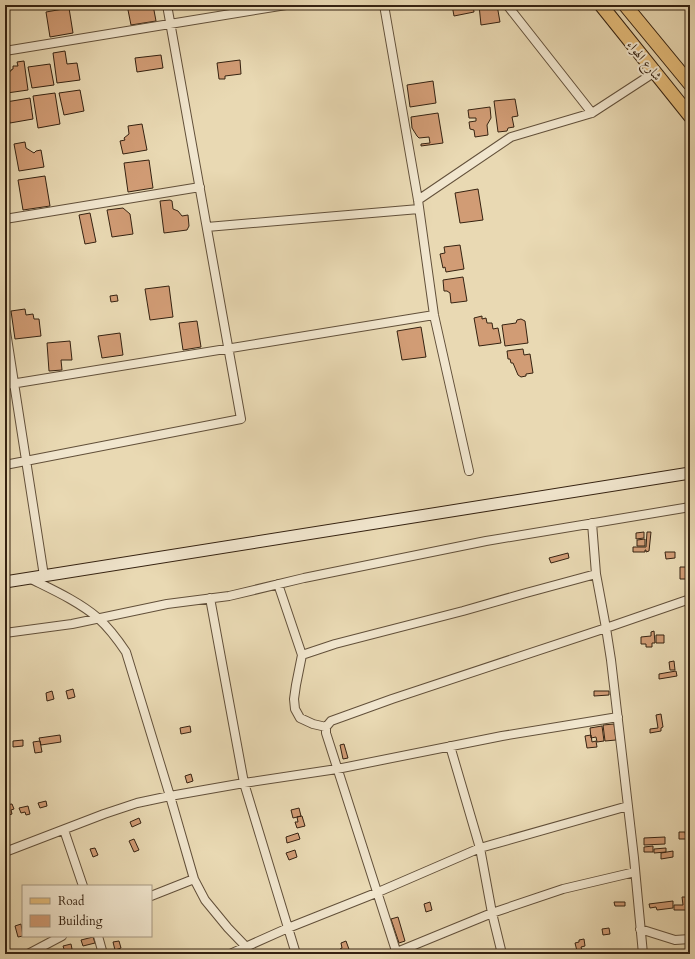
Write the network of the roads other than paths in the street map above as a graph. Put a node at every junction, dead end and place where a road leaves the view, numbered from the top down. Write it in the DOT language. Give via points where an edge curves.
graph roads {
  1 [pos="167,5"];
  2 [pos="286,5"];
  3 [pos="384,5"];
  4 [pos="507,5"];
  5 [pos="601,5"];
  6 [pos="625,5"];
  7 [pos="171,24"];
  8 [pos="5,51"];
  9 [pos="655,72"];
  10 [pos="690,84"];
  11 [pos="592,113"];
  12 [pos="690,116"];
  13 [pos="200,187"];
  14 [pos="418,200"];
  15 [pos="420,209"];
  16 [pos="5,219"];
  17 [pos="207,227"];
  18 [pos="434,316"];
  19 [pos="5,325"];
  20 [pos="229,349"];
  21 [pos="14,384"];
  22 [pos="5,385"];
  23 [pos="26,461"];
  24 [pos="5,465"];
  25 [pos="469,471"];
  26 [pos="690,473"];
  27 [pos="690,507"];
  28 [pos="592,523"];
  29 [pos="596,574"];
  30 [pos="44,576"];
  31 [pos="29,578"];
  32 [pos="5,582"];
  33 [pos="278,584"];
  34 [pos="210,598"];
  35 [pos="690,599"];
  36 [pos="98,618"];
  37 [pos="606,628"];
  38 [pos="5,633"];
  39 [pos="302,655"];
  40 [pos="618,717"];
  41 [pos="326,727"];
  42 [pos="450,746"];
  43 [pos="336,768"];
  44 [pos="244,783"];
  45 [pos="170,796"];
  46 [pos="628,806"];
  47 [pos="64,830"];
  48 [pos="480,848"];
  49 [pos="5,852"];
  50 [pos="635,872"];
  51 [pos="194,879"];
  52 [pos="83,885"];
  53 [pos="376,893"];
  54 [pos="152,896"];
  55 [pos="492,912"];
  56 [pos="288,928"];
  57 [pos="640,929"];
  58 [pos="60,937"];
  59 [pos="98,937"];
  60 [pos="690,939"];
  61 [pos="246,947"];
  62 [pos="397,953"];
  63 [pos="28,954"];
  64 [pos="103,954"];
  65 [pos="230,954"];
  66 [pos="253,954"];
  67 [pos="296,954"];
  68 [pos="502,954"];
  69 [pos="643,954"];
  1 -- 7 [label="street"];
  2 -- 7 [label="street"];
  3 -- 14 [label="street"];
  4 -- 11 [label="street"];
  5 -- 9 [label="main road, شارع الهواء"];
  6 -- 10 [label="main road, شارع الهواء"];
  7 -- 8 [label="street"];
  7 -- 13 [label="street"];
  9 -- 11 [label="street"];
  9 -- 12 [label="main road, شارع الهواء"];
  11 -- 14 [label="street" via="510,137"];
  13 -- 16 [label="street"];
  13 -- 17 [label="street"];
  14 -- 15 [label="street"];
  15 -- 17 [label="street"];
  15 -- 18 [label="street"];
  17 -- 20 [label="street"];
  18 -- 20 [label="street"];
  18 -- 25 [label="street"];
  19 -- 21 [label="street"];
  20 -- 21 [label="street"];
  20 -- 23 [label="street" via="242,419"];
  21 -- 22 [label="street"];
  21 -- 23 [label="street"];
  23 -- 24 [label="street"];
  23 -- 30 [label="street"];
  26 -- 30 [label="street"];
  27 -- 28 [label="street"];
  28 -- 29 [label="street"];
  28 -- 33 [label="street" via="486,540"];
  29 -- 37 [label="street"];
  29 -- 39 [label="street"];
  30 -- 31 [label="street"];
  31 -- 32 [label="street"];
  31 -- 36 [label="street" via="65,595"];
  33 -- 34 [label="street"];
  33 -- 39 [label="street"];
  34 -- 36 [label="street"];
  34 -- 44 [label="street"];
  35 -- 37 [label="street"];
  36 -- 38 [label="street"];
  36 -- 45 [label="street" via="126,652"];
  37 -- 40 [label="street"];
  37 -- 41 [label="street" via="392,699 330,721"];
  39 -- 41 [label="street" via="294,699 295,710 300,718"];
  40 -- 42 [label="street"];
  40 -- 46 [label="street"];
  41 -- 43 [label="street"];
  42 -- 43 [label="street"];
  42 -- 48 [label="street"];
  43 -- 44 [label="street"];
  43 -- 53 [label="street"];
  44 -- 45 [label="street"];
  44 -- 56 [label="street"];
  45 -- 47 [label="street" via="137,803"];
  45 -- 51 [label="street"];
  46 -- 48 [label="street"];
  46 -- 50 [label="street"];
  47 -- 49 [label="street"];
  47 -- 52 [label="street"];
  48 -- 53 [label="street"];
  48 -- 55 [label="street"];
  50 -- 55 [label="street" via="563,889"];
  50 -- 57 [label="street"];
  51 -- 54 [label="street"];
  51 -- 61 [label="street" via="205,900"];
  53 -- 56 [label="street"];
  53 -- 62 [label="street"];
  55 -- 62 [label="street"];
  55 -- 68 [label="street"];
  56 -- 61 [label="street"];
  56 -- 67 [label="street"];
  57 -- 60 [label="street" via="676,940"];
  57 -- 69 [label="street"];
  58 -- 63 [label="street"];
  59 -- 64 [label="street"];
  61 -- 65 [label="street"];
  61 -- 66 [label="street"];
}
